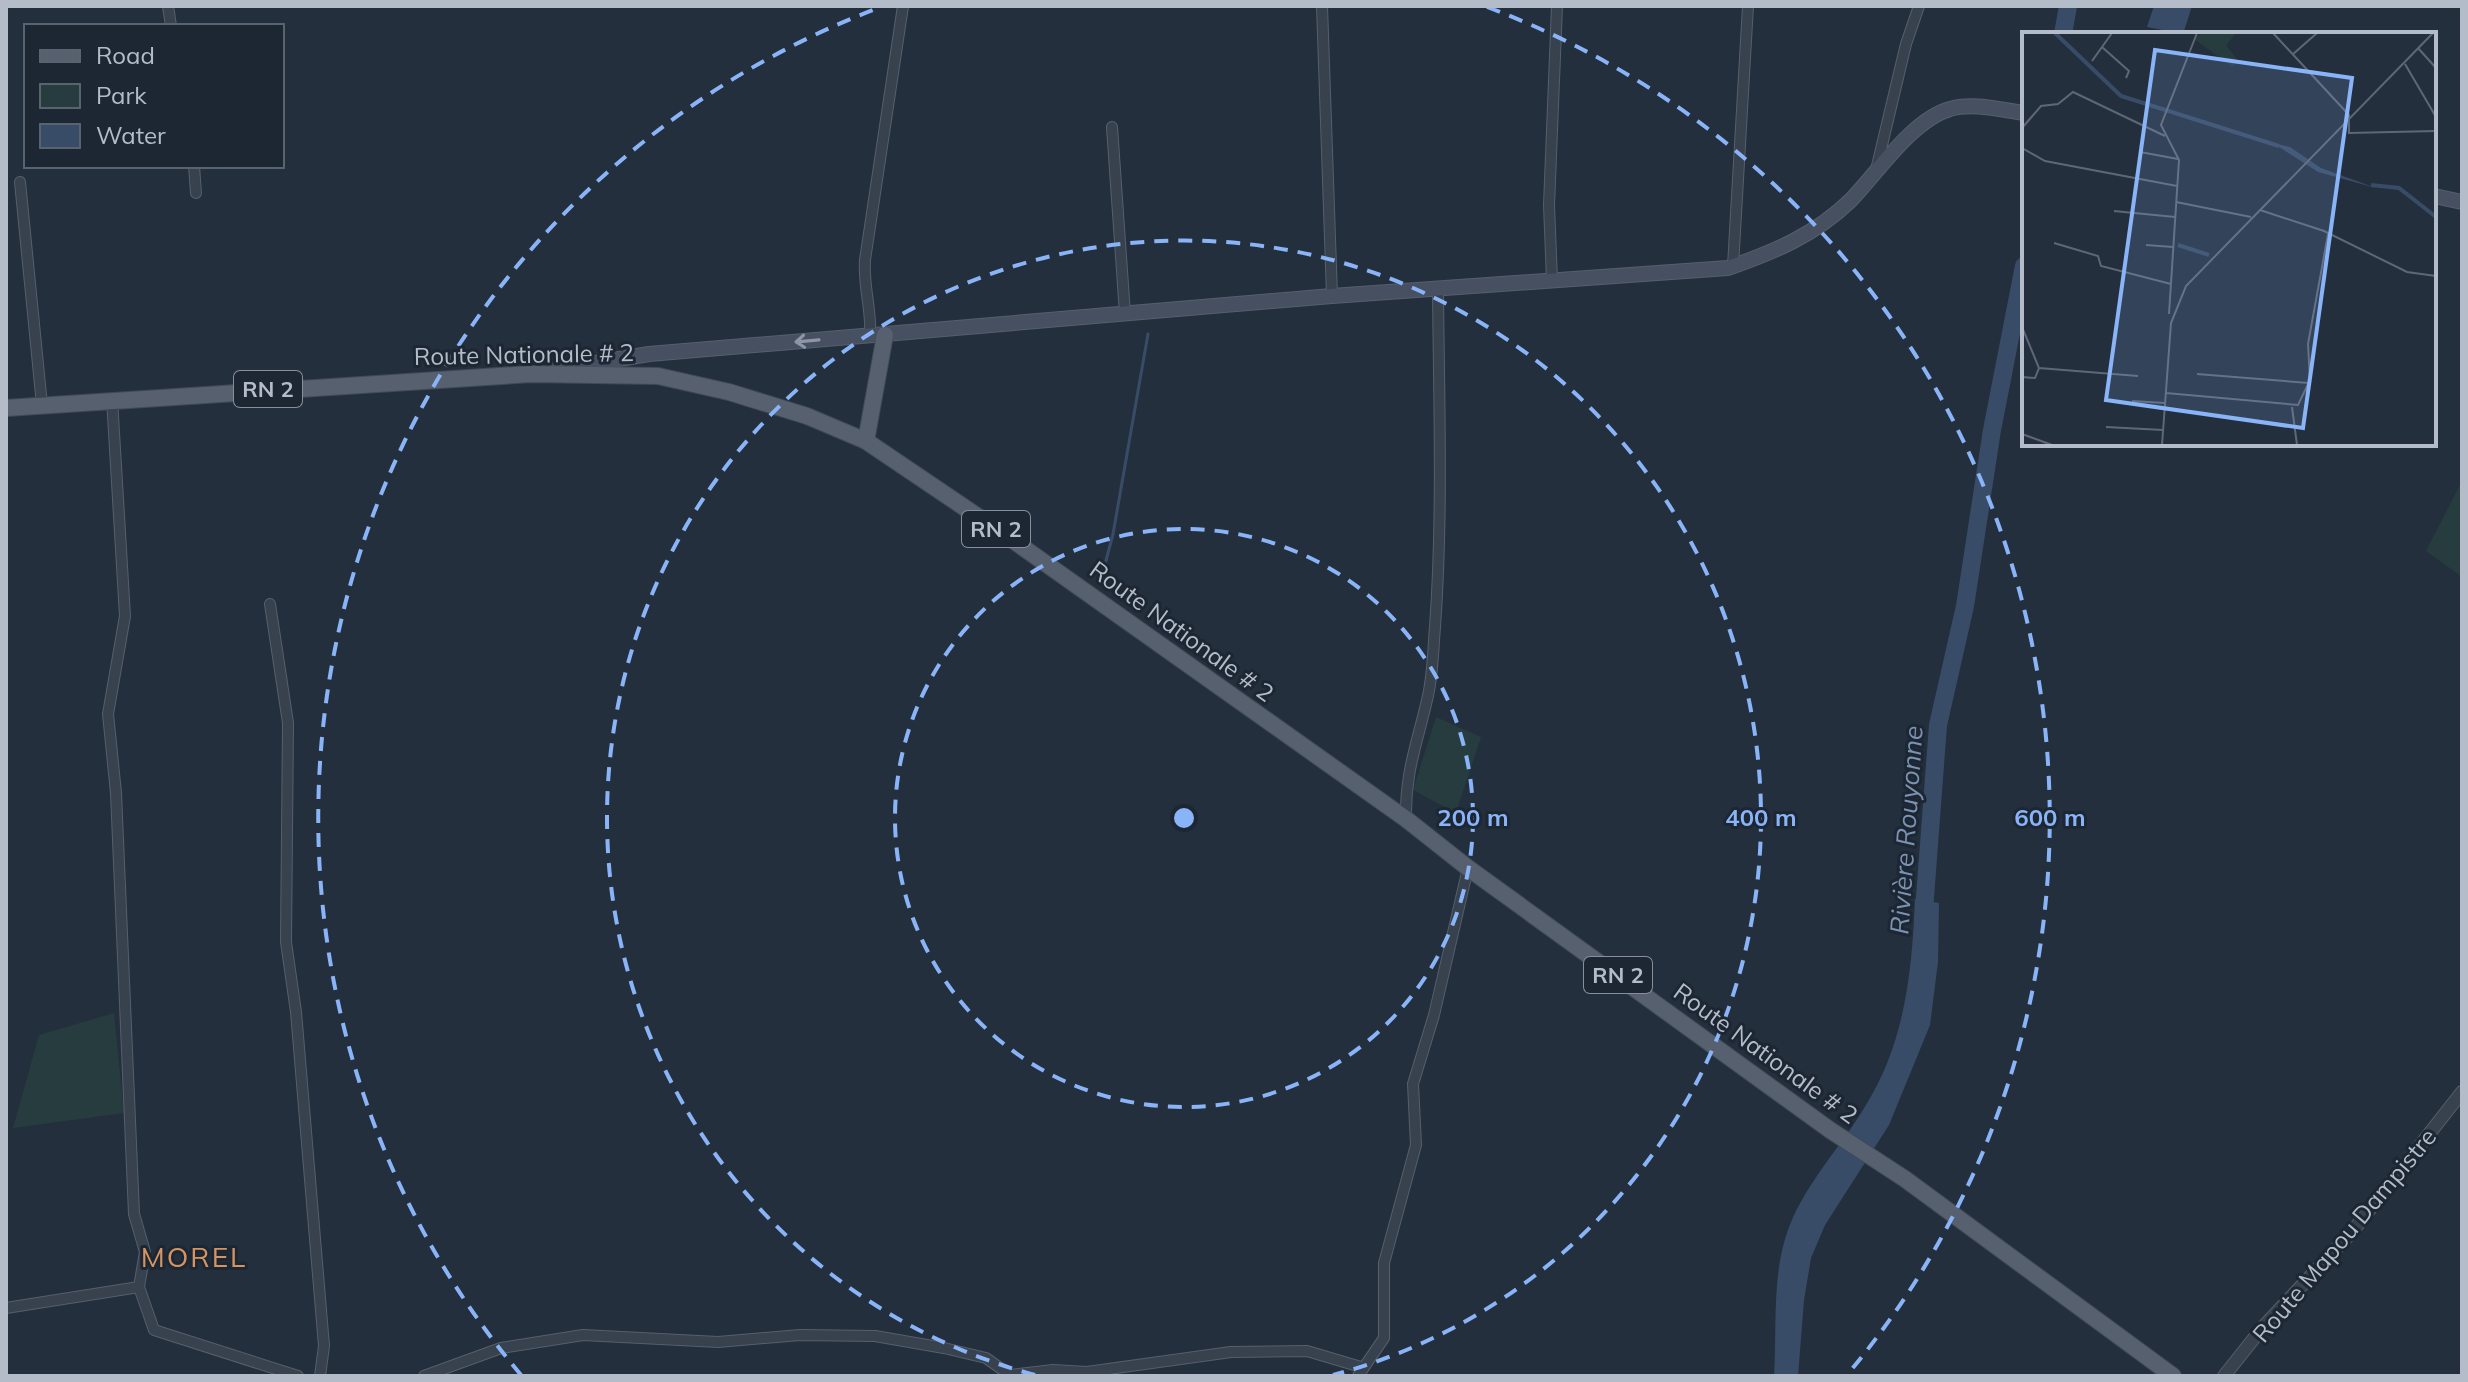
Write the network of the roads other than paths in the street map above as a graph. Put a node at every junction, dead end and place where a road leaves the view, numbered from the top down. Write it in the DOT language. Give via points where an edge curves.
graph roads {
  1 [pos="903,6"];
  2 [pos="1322,6"];
  3 [pos="1557,6"];
  4 [pos="1748,6"];
  5 [pos="1919,6"];
  6 [pos="2022,113"];
  7 [pos="1112,127"];
  8 [pos="194,168"];
  9 [pos="1877,170"];
  10 [pos="20,182"];
  11 [pos="196,193"];
  12 [pos="2436,196"];
  13 [pos="2462,202"];
  14 [pos="1733,266"];
  15 [pos="1552,280"];
  16 [pos="1438,291"];
  17 [pos="1332,296"];
  18 [pos="1125,314"];
  19 [pos="877,336"];
  20 [pos="531,374"];
  21 [pos="112,399"];
  22 [pos="42,405"];
  23 [pos="6,408"];
  24 [pos="866,441"];
  25 [pos="270,604"];
  26 [pos="1406,819"];
  27 [pos="1468,868"];
  28 [pos="2462,1092"];
  29 [pos="139,1287"];
  30 [pos="6,1308"];
  31 [pos="1360,1372"];
  32 [pos="298,1376"];
  33 [pos="320,1376"];
  34 [pos="424,1376"];
  35 [pos="2173,1376"];
  36 [pos="2224,1376"];
  1 -- 19 [label="street" via="865,260 864,289"];
  2 -- 17 [label="street"];
  3 -- 15 [label="street" via="1549,205"];
  4 -- 14 [label="street"];
  5 -- 9 [label="street"];
  6 -- 9 [label="main road" via="1951,108 1930,119"];
  7 -- 18 [label="street"];
  8 -- 11 [label="street"];
  9 -- 14 [label="main road" via="1812,233"];
  10 -- 22 [label="street"];
  12 -- 13 [label="main road"];
  14 -- 15 [label="main road"];
  15 -- 16 [label="main road"];
  16 -- 17 [label="main road"];
  16 -- 26 [label="street" via="1435,628 1428,699 1408,777"];
  17 -- 18 [label="main road"];
  18 -- 19 [label="main road"];
  19 -- 20 [label="main road, one-way" via="649,354"];
  19 -- 24 [label="main road"];
  20 -- 21 [label="main road, Route Nationale # 2 / RN 2"];
  20 -- 24 [label="main road, Route Nationale # 2 / RN 2" via="600,373 694,382 807,416"];
  21 -- 22 [label="main road, Route Nationale # 2 / RN 2"];
  21 -- 29 [label="street" via="125,616 108,714 134,1214 145,1252"];
  22 -- 23 [label="main road, Route Nationale # 2 / RN 2"];
  24 -- 26 [label="main road, Route Nationale # 2 / RN 2"];
  25 -- 33 [label="street" via="288,723 286,942 324,1346"];
  26 -- 27 [label="main road, Route Nationale # 2 / RN 2"];
  27 -- 31 [label="street" via="1413,1084 1416,1145 1384,1263 1384,1338"];
  27 -- 35 [label="main road, Route Nationale # 2 / RN 2"];
  28 -- 36 [label="street, Route Mapou Dampistre" via="2352,1232"];
  29 -- 30 [label="street"];
  29 -- 32 [label="street" via="154,1330"];
  31 -- 34 [label="street" via="1307,1351 1231,1352 1087,1372 1010,1375 986,1358 875,1336 718,1342 583,1335 501,1348"];
}
